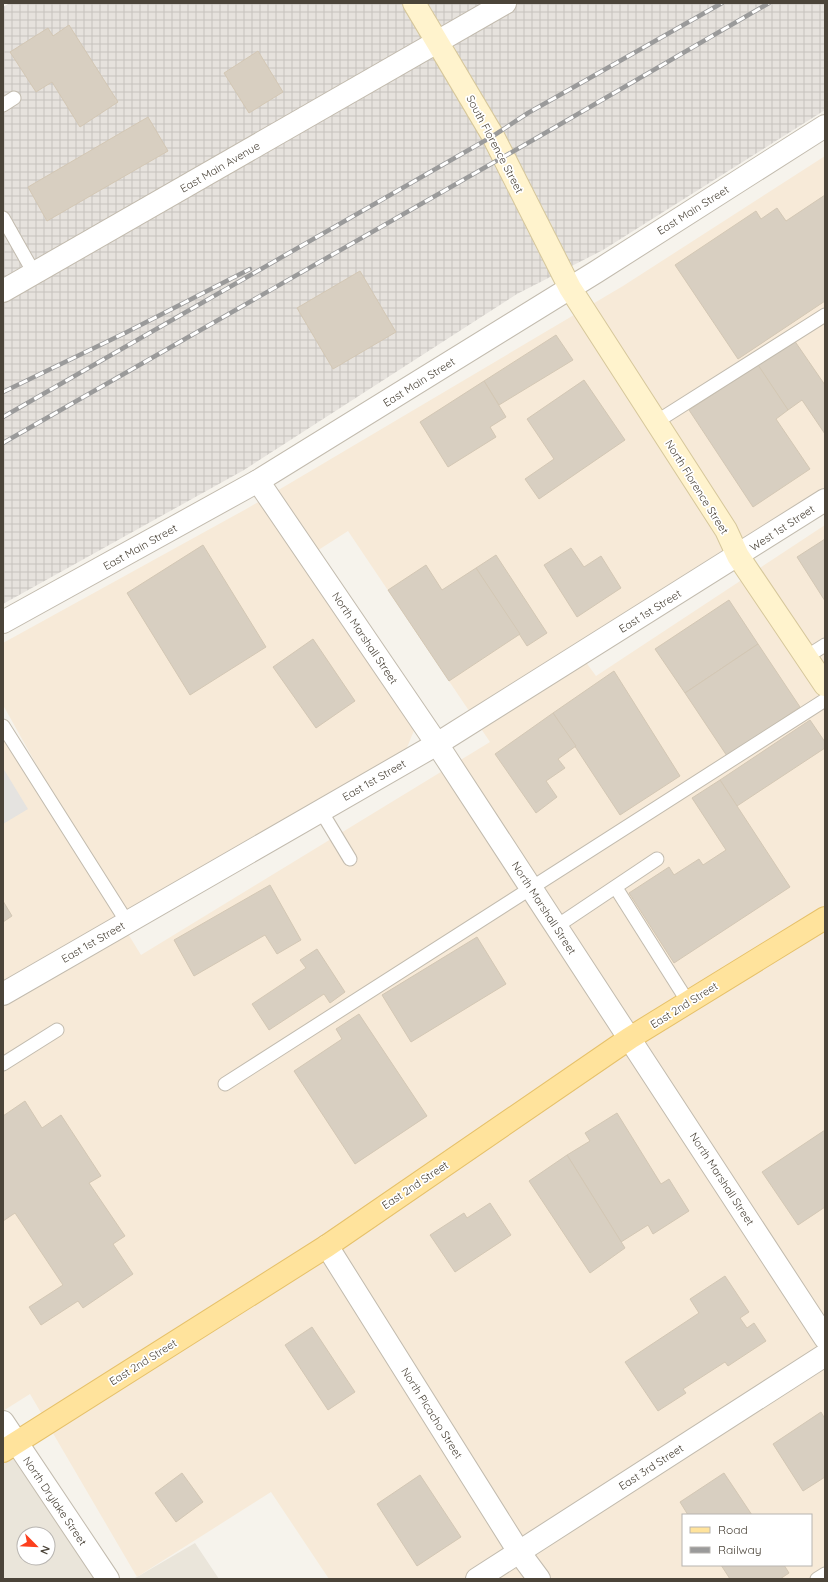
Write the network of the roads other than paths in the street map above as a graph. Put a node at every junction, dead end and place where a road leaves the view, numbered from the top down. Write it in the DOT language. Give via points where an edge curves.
graph roads {
  1 [pos="414,3"];
  2 [pos="505,3"];
  3 [pos="437,42"];
  4 [pos="14,98"];
  5 [pos="3,105"];
  6 [pos="825,126"];
  7 [pos="3,218"];
  8 [pos="34,273"];
  9 [pos="570,288"];
  10 [pos="3,291"];
  11 [pos="825,315"];
  12 [pos="656,422"];
  13 [pos="258,481"];
  14 [pos="825,500"];
  15 [pos="738,556"];
  16 [pos="3,622"];
  17 [pos="825,644"];
  18 [pos="806,657"];
  19 [pos="825,685"];
  20 [pos="825,700"];
  21 [pos="3,726"];
  22 [pos="437,744"];
  23 [pos="321,811"];
  24 [pos="350,859"];
  25 [pos="657,859"];
  26 [pos="532,888"];
  27 [pos="616,888"];
  28 [pos="825,918"];
  29 [pos="127,922"];
  30 [pos="557,926"];
  31 [pos="3,994"];
  32 [pos="688,1002"];
  33 [pos="57,1030"];
  34 [pos="630,1038"];
  35 [pos="3,1064"];
  36 [pos="225,1084"];
  37 [pos="327,1246"];
  38 [pos="825,1338"];
  39 [pos="825,1355"];
  40 [pos="3,1422"];
  41 [pos="9,1447"];
  42 [pos="519,1552"];
  43 [pos="825,1574"];
  44 [pos="108,1579"];
  45 [pos="477,1579"];
  46 [pos="539,1579"];
  47 [pos="817,1579"];
  1 -- 3 [label="street, South Florence Street"];
  2 -- 3 [label="street, East Main Avenue"];
  3 -- 8 [label="street, East Main Avenue"];
  3 -- 9 [label="street, South Florence Street" via="493,136"];
  4 -- 5 [label="lane"];
  6 -- 9 [label="street, East Main Street"];
  7 -- 8 [label="lane"];
  8 -- 10 [label="street, East Main Avenue"];
  9 -- 12 [label="street, North Florence Street"];
  9 -- 13 [label="street, East Main Street"];
  11 -- 12 [label="lane"];
  12 -- 15 [label="street, North Florence Street" via="726,530"];
  13 -- 16 [label="street, East Main Street"];
  13 -- 22 [label="street, North Marshall Street"];
  14 -- 15 [label="street, West 1st Street"];
  15 -- 18 [label="street, North Florence Street"];
  15 -- 22 [label="street, East 1st Street"];
  17 -- 18 [label="lane"];
  18 -- 19 [label="street, North Florence Street"];
  20 -- 26 [label="lane"];
  21 -- 29 [label="lane"];
  22 -- 23 [label="street, East 1st Street"];
  22 -- 26 [label="street, North Marshall Street"];
  23 -- 24 [label="lane"];
  23 -- 29 [label="street, East 1st Street"];
  25 -- 27 [label="lane"];
  26 -- 30 [label="street, North Marshall Street"];
  26 -- 36 [label="lane"];
  27 -- 30 [label="lane"];
  27 -- 32 [label="lane"];
  28 -- 32 [label="main road, East 2nd Street"];
  29 -- 31 [label="street, East 1st Street"];
  30 -- 34 [label="street, North Marshall Street"];
  32 -- 34 [label="main road, East 2nd Street"];
  33 -- 35 [label="lane"];
  34 -- 37 [label="main road, East 2nd Street"];
  34 -- 38 [label="street, North Marshall Street"];
  37 -- 41 [label="main road, East 2nd Street"];
  37 -- 42 [label="street, North Picacho Street"];
  39 -- 42 [label="street, East 3rd Street"];
  40 -- 41 [label="street, North Drylake Street"];
  41 -- 44 [label="street, North Drylake Street"];
  42 -- 45 [label="street, East 3rd Street"];
  42 -- 46 [label="street, North Picacho Street"];
  43 -- 47 [label="lane"];
}
